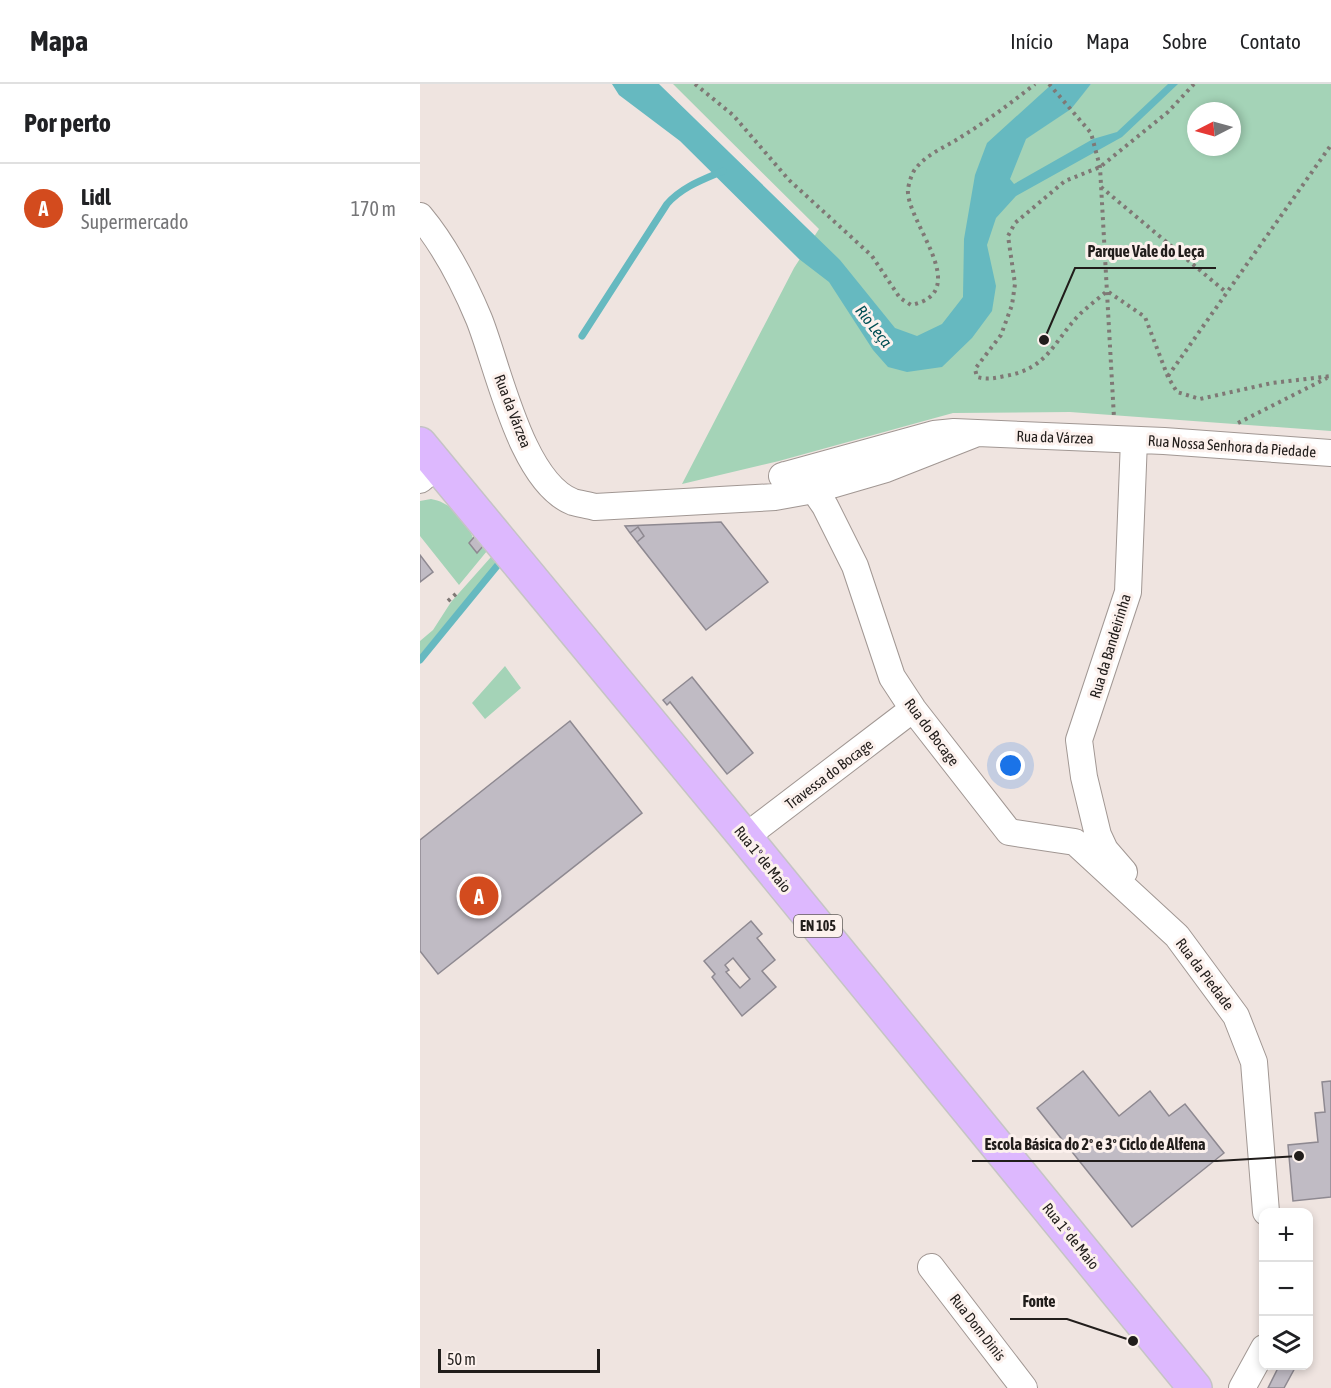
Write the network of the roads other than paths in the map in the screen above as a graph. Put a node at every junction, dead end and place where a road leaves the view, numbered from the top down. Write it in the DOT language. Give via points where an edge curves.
graph roads {
  1 [pos="420,216"];
  2 [pos="975,434"];
  3 [pos="1125,440"];
  4 [pos="1331,453"];
  5 [pos="426,463"];
  6 [pos="785,475"];
  7 [pos="814,490"];
  8 [pos="713,500"];
  9 [pos="913,709"];
  10 [pos="1084,777"];
  11 [pos="745,837"];
  12 [pos="1075,842"];
  13 [pos="1159,917"];
  14 [pos="1266,1208"];
  15 [pos="931,1267"];
  16 [pos="1259,1356"];
  17 [pos="1024,1388"];
  18 [pos="1195,1388"];
  19 [pos="1242,1388"];
  1 -- 8 [label="street, Rua da Várzea" via="464,285 522,444 551,486 571,501 595,507"];
  2 -- 3 [label="street, Rua da Várzea"];
  2 -- 6 [label="street, Rua da Várzea" via="934,434"];
  2 -- 7 [label="street, Rua da Várzea" via="886,469"];
  3 -- 4 [label="street, Rua Nossa Senhora da Piedade"];
  3 -- 10 [label="street, Rua da Bandeirinha" via="1128,592 1079,740"];
  5 -- 11 [label="main road, Rua 1º de Maio / EN 105"];
  6 -- 7 [label="street"];
  6 -- 8 [label="street, Rua da Várzea"];
  7 -- 8 [label="street, Rua da Várzea" via="775,497"];
  7 -- 9 [label="street, Rua do Bocage" via="855,566 892,677"];
  9 -- 11 [label="street, Travessa do Bocage"];
  9 -- 12 [label="street, Rua do Bocage" via="1009,832"];
  10 -- 12 [label="street, Rua da Bandeirinha" via="1082,836"];
  10 -- 13 [label="street, Rua da Bandeirinha" via="1105,850"];
  11 -- 18 [label="main road, Rua 1º de Maio / EN 105"];
  12 -- 13 [label="street"];
  13 -- 14 [label="street, Rua da Piedade" via="1236,1016 1254,1062"];
  15 -- 17 [label="street, Rua Dom Dinis"];
  16 -- 19 [label="street"];
}
